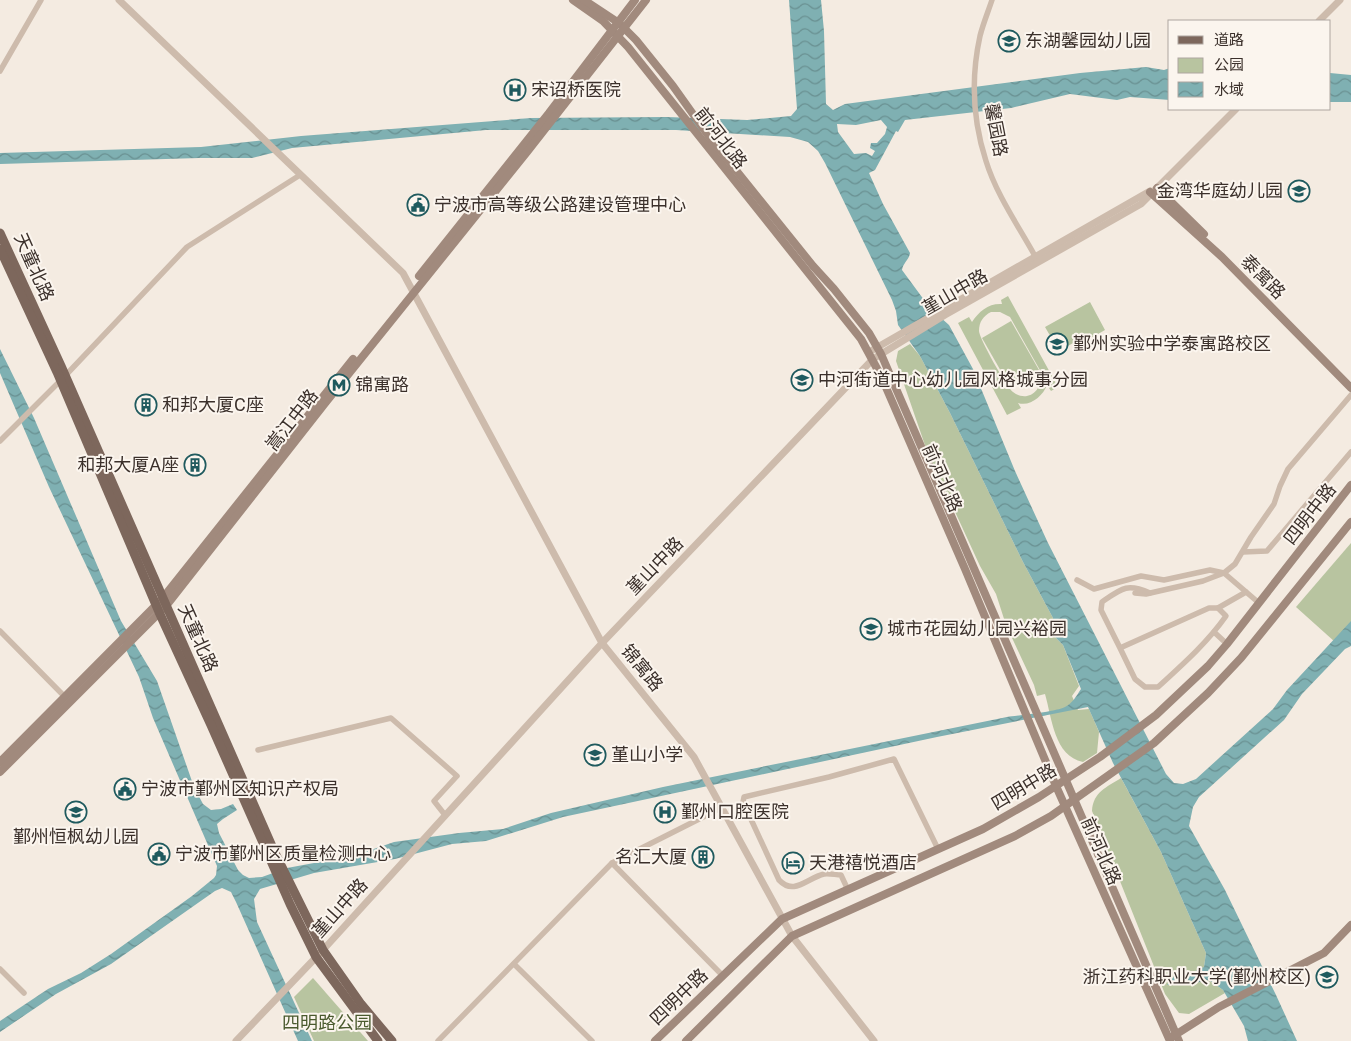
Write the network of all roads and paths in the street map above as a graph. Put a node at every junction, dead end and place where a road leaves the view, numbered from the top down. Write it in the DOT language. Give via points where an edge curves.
graph roads {
  1 [pos="41,0"];
  2 [pos="119,0"];
  3 [pos="573,0"];
  4 [pos="584,0"];
  5 [pos="635,0"];
  6 [pos="646,0"];
  7 [pos="992,0"];
  8 [pos="1340,0"];
  9 [pos="1320,20"];
  10 [pos="622,26"];
  11 [pos="615,34"];
  12 [pos="0,71"];
  13 [pos="1235,110"];
  14 [pos="706,138"];
  15 [pos="300,175"];
  16 [pos="1153,191"];
  17 [pos="0,233"];
  18 [pos="0,250"];
  19 [pos="1036,256"];
  20 [pos="412,289"];
  21 [pos="28,302"];
  22 [pos="943,312"];
  23 [pos="875,353"];
  24 [pos="61,376"];
  25 [pos="1351,379"];
  26 [pos="1351,388"];
  27 [pos="1351,394"];
  28 [pos="0,440"];
  29 [pos="1351,452"];
  30 [pos="1351,485"];
  31 [pos="1351,522"];
  32 [pos="1242,552"];
  33 [pos="1224,573"];
  34 [pos="1077,580"];
  35 [pos="1246,592"];
  36 [pos="1135,593"];
  37 [pos="1150,593"];
  38 [pos="1259,603"];
  39 [pos="161,605"];
  40 [pos="1218,608"];
  41 [pos="0,631"];
  42 [pos="1214,632"];
  43 [pos="602,643"];
  44 [pos="1226,644"];
  45 [pos="1120,648"];
  46 [pos="67,699"];
  47 [pos="258,750"];
  48 [pos="0,762"];
  49 [pos="0,772"];
  50 [pos="1065,780"];
  51 [pos="1056,786"];
  52 [pos="1074,801"];
  53 [pos="1065,807"];
  54 [pos="721,808"];
  55 [pos="445,815"];
  56 [pos="938,850"];
  57 [pos="612,864"];
  58 [pos="287,888"];
  59 [pos="848,890"];
  60 [pos="782,919"];
  61 [pos="1351,925"];
  62 [pos="792,936"];
  63 [pos="319,953"];
  64 [pos="514,964"];
  65 [pos="0,969"];
  66 [pos="723,976"];
  67 [pos="24,993"];
  68 [pos="1172,1039"];
  69 [pos="236,1041"];
  70 [pos="378,1041"];
  71 [pos="392,1041"];
  72 [pos="438,1041"];
  73 [pos="592,1041"];
  74 [pos="655,1041"];
  75 [pos="686,1041"];
  76 [pos="874,1041"];
  1 -- 12 [label="street"];
  2 -- 15 [label="street, 锦寓路"];
  3 -- 11 [label="main road, 前河北路" via="603,21"];
  4 -- 10 [label="main road, 前河北路"];
  5 -- 10 [label="main road, 嵩江中路"];
  6 -- 10 [label="main road, 嵩江中路"];
  7 -- 19 [label="street, 馨园路" via="980,35 974,80 977,128 986,163"];
  8 -- 9 [label="street"];
  10 -- 11 [label="main road, 嵩江中路"];
  10 -- 14 [label="main road, 前河北路" via="673,86"];
  11 -- 14 [label="main road, 前河北路"];
  11 -- 20 [label="main road, 嵩江中路"];
  13 -- 16 [label="street, 堇山中路"];
  14 -- 23 [label="main road, 前河北路"];
  15 -- 20 [label="street, 锦寓路" via="403,273"];
  15 -- 24 [label="street" via="187,246"];
  16 -- 19 [label="street, 堇山中路"];
  16 -- 22 [label="street, 堇山中路" via="1141,204"];
  16 -- 25 [label="main road, 泰寓路"];
  16 -- 26 [label="main road, 泰寓路"];
  17 -- 21 [label="main road, 天童北路"];
  18 -- 21 [label="main road, 天童北路"];
  19 -- 22 [label="street, 堇山中路"];
  20 -- 39 [label="main road, 嵩江中路"];
  20 -- 43 [label="street, 锦寓路"];
  21 -- 24 [label="main road, 天童北路"];
  22 -- 23 [label="street, 堇山中路"];
  23 -- 43 [label="street, 堇山中路"];
  23 -- 50 [label="main road, 前河北路"];
  23 -- 51 [label="main road, 前河北路"];
  24 -- 28 [label="street"];
  24 -- 39 [label="main road, 天童北路"];
  27 -- 32 [label="street" via="1288,469 1274,504"];
  29 -- 32 [label="street" via="1267,551"];
  30 -- 38 [label="main road, 四明中路"];
  31 -- 52 [label="main road, 四明中路" via="1241,658 1208,693 1154,743"];
  32 -- 33 [label="street"];
  33 -- 34 [label="street" via="1210,570 1164,580 1141,576 1094,589"];
  33 -- 35 [label="street"];
  33 -- 37 [label="street"];
  35 -- 38 [label="street"];
  35 -- 40 [label="street"];
  36 -- 37 [label="street"];
  37 -- 45 [label="street" via="1135,587 1119,590 1102,602 1101,610"];
  38 -- 44 [label="main road, 四明中路"];
  39 -- 46 [label="main road, 嵩江中路"];
  39 -- 46 [label="main road, 嵩江中路" via="139,632"];
  39 -- 58 [label="main road, 天童北路" via="275,853"];
  39 -- 58 [label="main road" via="211,725 273,864"];
  40 -- 42 [label="street" via="1226,616"];
  40 -- 45 [label="street" via="1209,608"];
  41 -- 46 [label="street"];
  42 -- 44 [label="street"];
  42 -- 45 [label="street" via="1158,687 1145,687 1135,679"];
  43 -- 54 [label="street, 锦寓路" via="694,757"];
  43 -- 55 [label="street, 堇山中路"];
  44 -- 50 [label="main road, 四明中路" via="1180,694 1144,725"];
  46 -- 48 [label="main road, 嵩江中路"];
  46 -- 49 [label="main road, 嵩江中路"];
  47 -- 55 [label="street" via="391,718 456,776 434,800"];
  50 -- 51 [label="main road, 四明中路"];
  50 -- 52 [label="main road, 前河北路"];
  51 -- 53 [label="main road, 前河北路"];
  51 -- 56 [label="main road, 四明中路" via="983,829"];
  52 -- 53 [label="main road, 四明中路"];
  52 -- 68 [label="main road, 前河北路"];
  53 -- 62 [label="main road, 四明中路" via="1015,836"];
  53 -- 68 [label="main road, 前河北路"];
  54 -- 57 [label="street"];
  54 -- 60 [label="street, 锦寓路"];
  55 -- 63 [label="street, 堇山中路"];
  56 -- 59 [label="main road, 四明中路"];
  56 -- 59 [label="street" via="894,760 744,797 743,802 779,880 785,886 794,887 826,874 841,875"];
  57 -- 64 [label="street"];
  57 -- 66 [label="street"];
  58 -- 63 [label="main road, 天童北路"];
  59 -- 60 [label="main road, 四明中路"];
  60 -- 62 [label="street, 锦寓路"];
  60 -- 66 [label="main road, 四明中路"];
  61 -- 68 [label="main road" via="1324,953 1219,1007"];
  62 -- 75 [label="main road, 四明中路"];
  62 -- 76 [label="street, 锦寓路"];
  63 -- 69 [label="street, 堇山中路"];
  63 -- 70 [label="main road"];
  63 -- 71 [label="main road, 天童北路"];
  64 -- 72 [label="street"];
  64 -- 73 [label="street"];
  65 -- 67 [label="street"];
  66 -- 74 [label="main road, 四明中路"];
}
